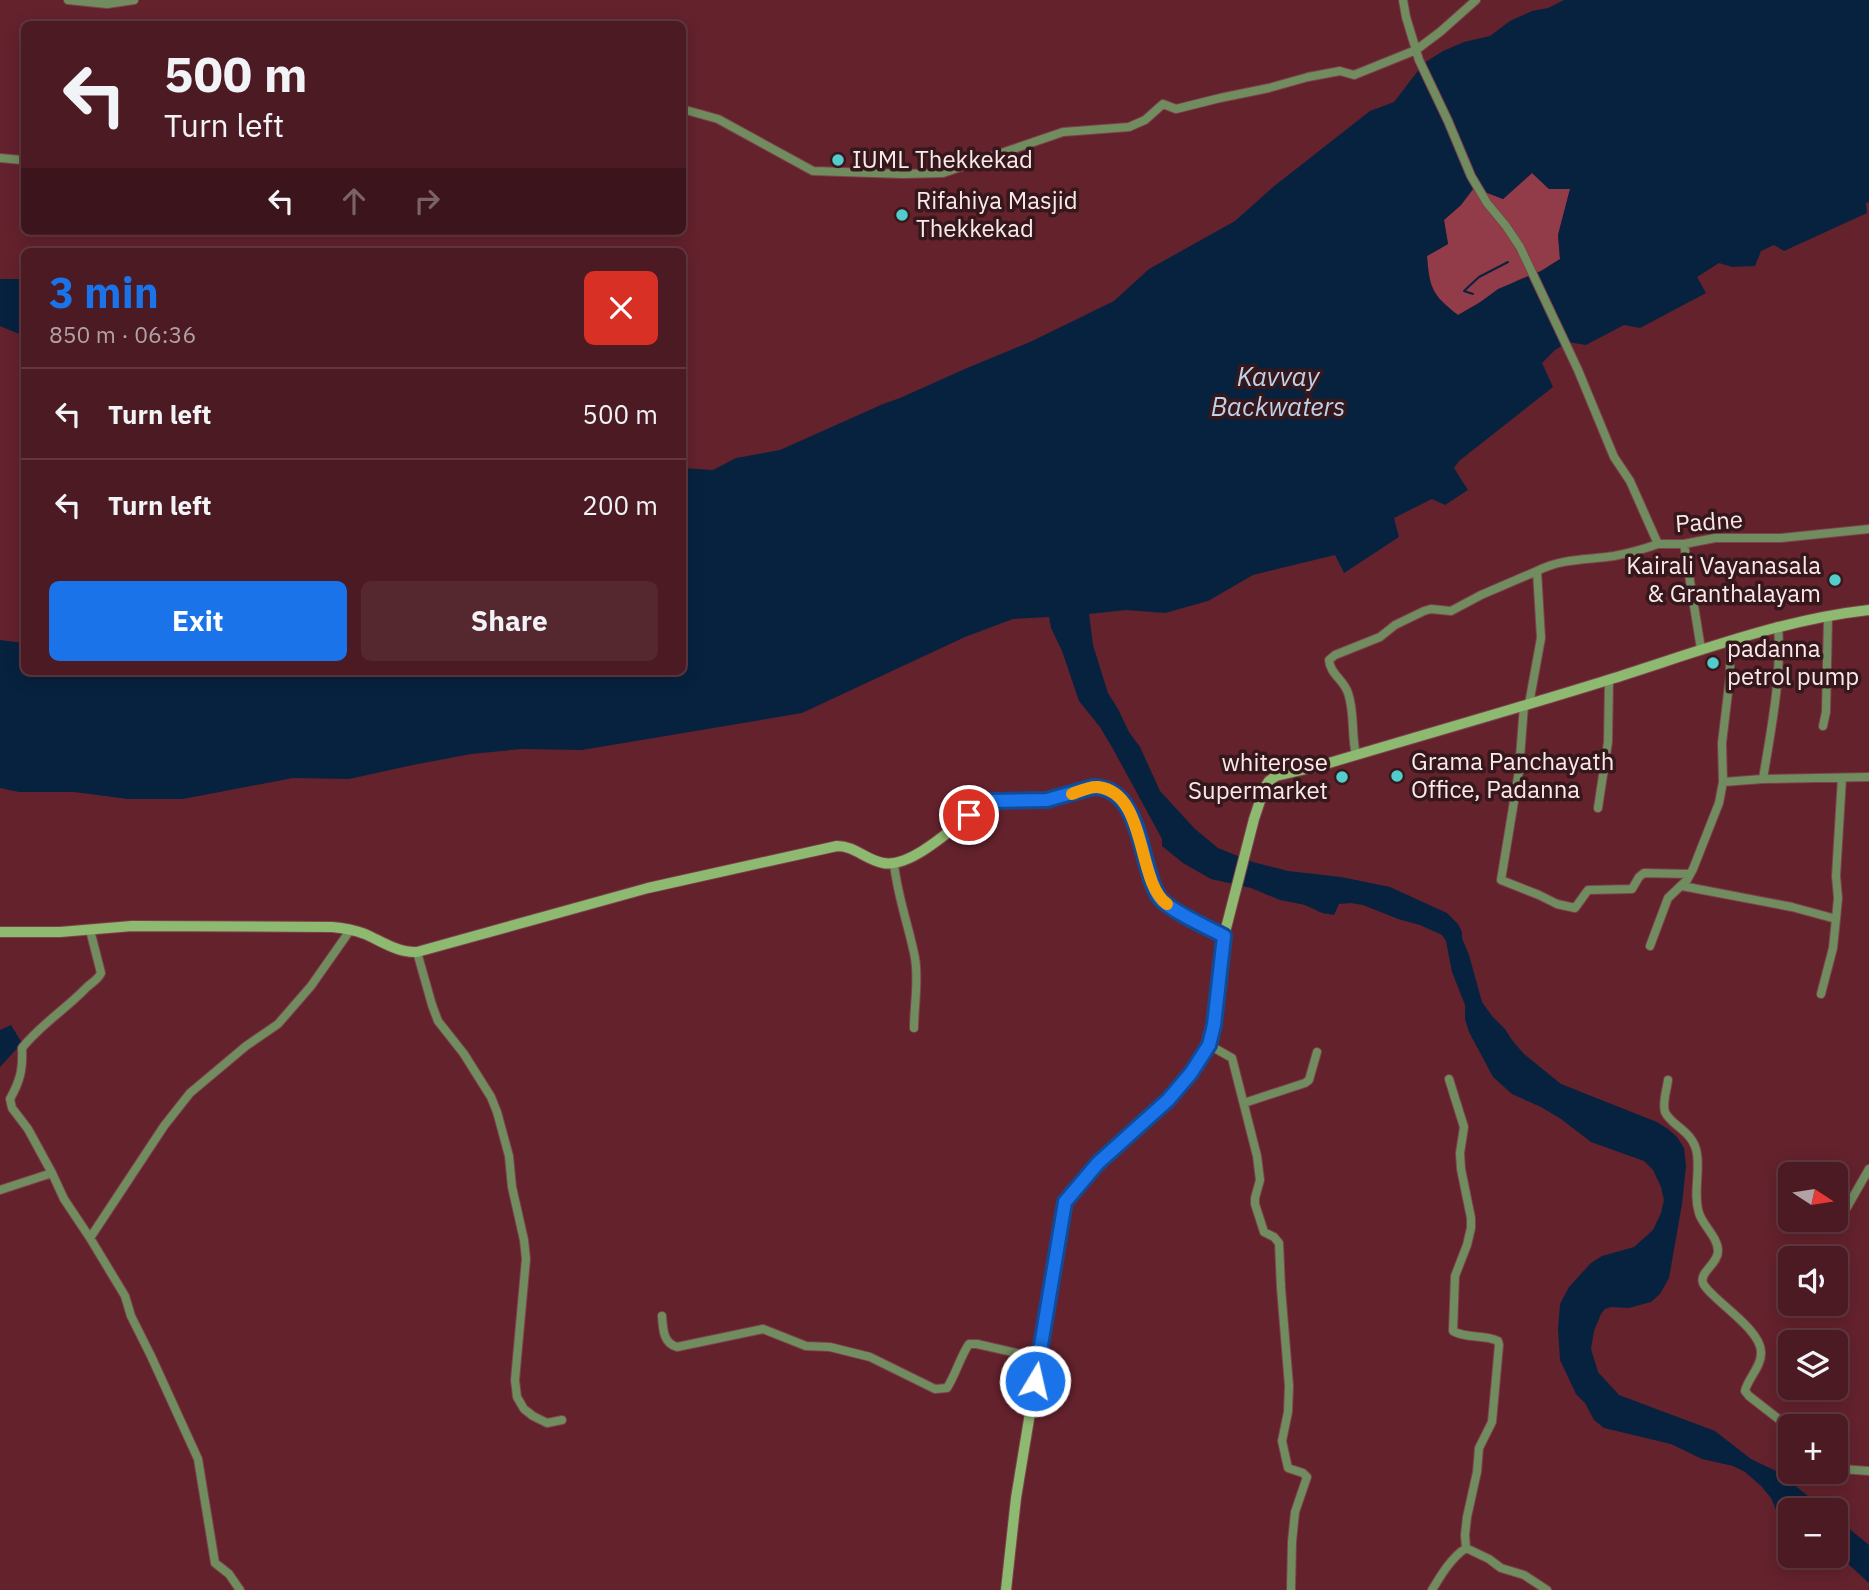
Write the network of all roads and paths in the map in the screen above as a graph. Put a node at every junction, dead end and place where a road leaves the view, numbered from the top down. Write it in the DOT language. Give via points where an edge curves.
graph roads {
  1 [pos="68,0"];
  2 [pos="134,0"];
  3 [pos="1403,0"];
  4 [pos="1476,0"];
  5 [pos="1416,50"];
  6 [pos="686,110"];
  7 [pos="0,158"];
  8 [pos="21,160"];
  9 [pos="1869,530"];
  10 [pos="1658,544"];
  11 [pos="1684,544"];
  12 [pos="1537,571"];
  13 [pos="1869,610"];
  14 [pos="1828,617"];
  15 [pos="1778,626"];
  16 [pos="1730,641"];
  17 [pos="1701,649"];
  18 [pos="1609,680"];
  19 [pos="1527,704"];
  20 [pos="1823,726"];
  21 [pos="1356,755"];
  22 [pos="1842,778"];
  23 [pos="1869,778"];
  24 [pos="1763,779"];
  25 [pos="1723,782"];
  26 [pos="1598,808"];
  27 [pos="894,863"];
  28 [pos="1690,874"];
  29 [pos="1682,886"];
  30 [pos="1836,919"];
  31 [pos="351,929"];
  32 [pos="90,930"];
  33 [pos="0,932"];
  34 [pos="1224,936"];
  35 [pos="1650,946"];
  36 [pos="417,951"];
  37 [pos="1821,994"];
  38 [pos="914,1028"];
  39 [pos="1209,1045"];
  40 [pos="1317,1052"];
  41 [pos="1449,1079"];
  42 [pos="1668,1080"];
  43 [pos="1244,1103"];
  44 [pos="1869,1169"];
  45 [pos="52,1173"];
  46 [pos="0,1190"];
  47 [pos="1848,1207"];
  48 [pos="90,1238"];
  49 [pos="662,1316"];
  50 [pos="1039,1358"];
  51 [pos="1778,1419"];
  52 [pos="562,1420"];
  53 [pos="1848,1469"];
  54 [pos="1869,1471"];
  55 [pos="1466,1548"];
  56 [pos="240,1590"];
  57 [pos="1006,1590"];
  58 [pos="1291,1590"];
  59 [pos="1432,1590"];
  60 [pos="1548,1590"];
  1 -- 2 [label="street" via="107,4"];
  3 -- 5 [label="street, Padne"];
  4 -- 5 [label="street"];
  5 -- 6 [label="street" via="1354,75 1340,71 1308,77 1176,109 1163,104 1129,127 1063,132 943,173 813,171 718,119"];
  5 -- 10 [label="street, Padne" via="1471,176 1520,247"];
  7 -- 8 [label="street"];
  9 -- 11 [label="street, Padne" via="1715,538"];
  10 -- 11 [label="street, Padne"];
  10 -- 12 [label="street" via="1618,555 1571,559"];
  11 -- 17 [label="street"];
  12 -- 19 [label="street" via="1541,638"];
  12 -- 21 [label="street" via="1451,611 1424,611 1329,660 1348,692"];
  13 -- 14 [label="main road"];
  14 -- 15 [label="main road"];
  14 -- 20 [label="street"];
  15 -- 16 [label="main road"];
  15 -- 24 [label="street" via="1775,699"];
  16 -- 17 [label="main road"];
  16 -- 25 [label="street"];
  17 -- 18 [label="main road"];
  18 -- 19 [label="main road"];
  18 -- 26 [label="street" via="1608,742"];
  19 -- 21 [label="main road"];
  19 -- 28 [label="street" via="1501,880 1575,908 1588,890 1632,889 1644,873"];
  21 -- 34 [label="main road" via="1269,781 1254,818"];
  22 -- 23 [label="street"];
  22 -- 24 [label="street"];
  22 -- 30 [label="street"];
  24 -- 25 [label="street"];
  25 -- 28 [label="street"];
  27 -- 34 [label="main road" via="924,851 985,803 1047,800 1100,787 1117,796 1135,821 1161,900"];
  27 -- 36 [label="main road" via="837,846 648,888"];
  27 -- 38 [label="street" via="915,958"];
  28 -- 29 [label="street"];
  29 -- 30 [label="street"];
  29 -- 35 [label="street" via="1668,898"];
  30 -- 37 [label="street"];
  31 -- 32 [label="main road" via="132,926"];
  31 -- 36 [label="main road"];
  31 -- 48 [label="street" via="278,1024 190,1093"];
  32 -- 33 [label="main road"];
  32 -- 45 [label="street" via="99,979 22,1048 19,1082 10,1099"];
  34 -- 39 [label="main road"];
  36 -- 52 [label="street" via="438,1020 491,1097 509,1156 526,1259 517,1397 533,1416 547,1423"];
  39 -- 43 [label="street" via="1232,1058"];
  39 -- 50 [label="main road" via="1168,1100 1098,1163 1065,1202"];
  40 -- 43 [label="street" via="1305,1083"];
  41 -- 55 [label="street" via="1464,1127 1461,1169 1471,1218 1455,1276 1453,1332 1495,1339 1499,1345 1492,1422 1479,1448"];
  42 -- 51 [label="street" via="1664,1108 1697,1150 1698,1211 1717,1245 1716,1261 1702,1279 1704,1286 1748,1325 1761,1349 1745,1391"];
  43 -- 58 [label="street" via="1260,1180 1255,1204 1264,1232 1279,1243 1289,1386 1282,1441 1288,1468 1307,1477 1295,1512"];
  44 -- 47 [label="street"];
  45 -- 46 [label="street"];
  45 -- 48 [label="street"];
  48 -- 56 [label="street" via="125,1296 198,1459 215,1563"];
  49 -- 50 [label="street" via="666,1339 677,1347 763,1329 806,1346 870,1357 941,1390 947,1388 970,1344"];
  50 -- 57 [label="main road"];
  53 -- 54 [label="street"];
  55 -- 59 [label="street"];
  55 -- 60 [label="street"];
}
